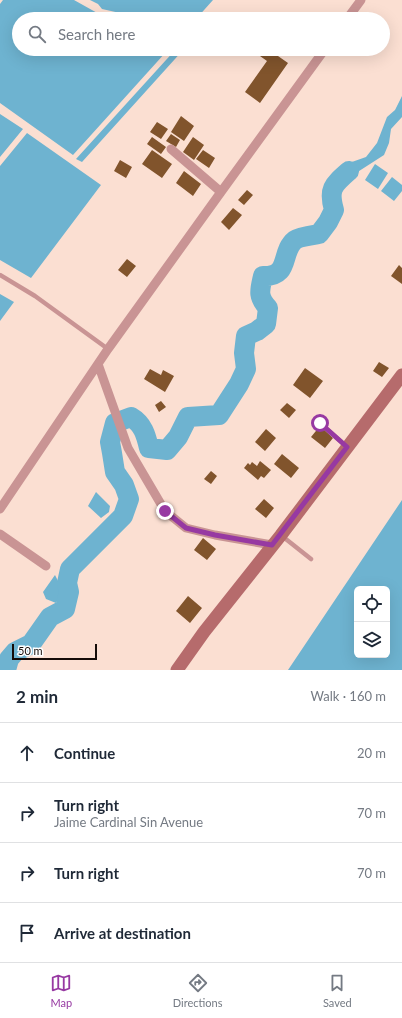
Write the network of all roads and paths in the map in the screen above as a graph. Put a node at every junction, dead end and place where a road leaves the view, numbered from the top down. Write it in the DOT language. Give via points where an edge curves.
graph roads {
  1 [pos="361,0"];
  2 [pos="352,12"];
  3 [pos="320,56"];
  4 [pos="171,148"];
  5 [pos="220,192"];
  6 [pos="0,275"];
  7 [pos="108,349"];
  8 [pos="98,364"];
  9 [pos="402,375"];
  10 [pos="320,423"];
  11 [pos="347,447"];
  12 [pos="0,510"];
  13 [pos="0,534"];
  14 [pos="281,534"];
  15 [pos="272,545"];
  16 [pos="311,559"];
  17 [pos="46,566"];
  18 [pos="177,670"];
  1 -- 2 [label="street"];
  3 -- 5 [label="street"];
  4 -- 5 [label="street"];
  5 -- 7 [label="street"];
  6 -- 7 [label="lane" via="35,296"];
  7 -- 8 [label="street"];
  8 -- 12 [label="street"];
  8 -- 15 [label="street" via="128,448 165,511 186,528"];
  9 -- 11 [label="main road"];
  10 -- 11 [label="lane"];
  11 -- 14 [label="main road"];
  13 -- 17 [label="street"];
  14 -- 15 [label="main road"];
  14 -- 16 [label="lane"];
  15 -- 18 [label="main road"];
}
